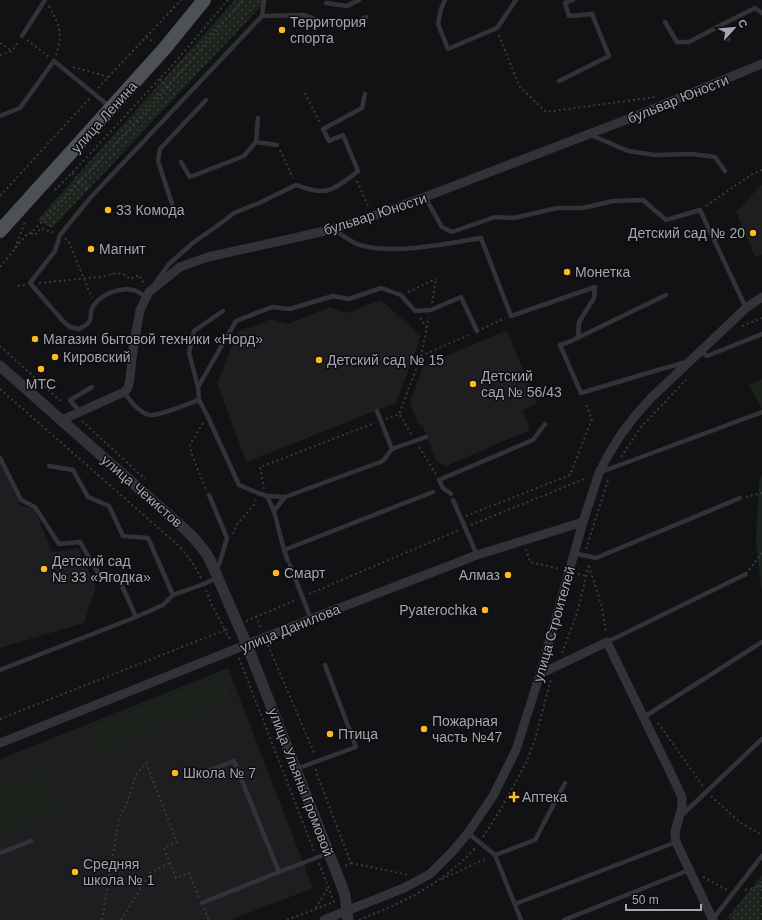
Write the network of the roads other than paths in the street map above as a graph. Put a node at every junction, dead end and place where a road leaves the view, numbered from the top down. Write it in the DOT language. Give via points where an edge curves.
graph roads {
  1 [pos="45,0"];
  2 [pos="204,0"];
  3 [pos="264,0"];
  4 [pos="359,0"];
  5 [pos="445,0"];
  6 [pos="516,0"];
  7 [pos="573,0"];
  8 [pos="326,3"];
  9 [pos="762,13"];
  10 [pos="262,16"];
  11 [pos="366,17"];
  12 [pos="665,22"];
  13 [pos="721,25"];
  14 [pos="22,36"];
  15 [pos="728,39"];
  16 [pos="762,64"];
  17 [pos="559,81"];
  18 [pos="365,94"];
  19 [pos="206,100"];
  20 [pos="112,108"];
  21 [pos="0,116"];
  22 [pos="258,118"];
  23 [pos="590,134"];
  24 [pos="256,142"];
  25 [pos="277,145"];
  26 [pos="181,162"];
  27 [pos="726,171"];
  28 [pos="424,197"];
  29 [pos="172,204"];
  30 [pos="334,229"];
  31 [pos="0,231"];
  32 [pos="148,295"];
  33 [pos="666,295"];
  34 [pos="762,297"];
  35 [pos="746,308"];
  36 [pos="223,311"];
  37 [pos="477,331"];
  38 [pos="762,334"];
  39 [pos="578,338"];
  40 [pos="701,351"];
  41 [pos="690,361"];
  42 [pos="0,366"];
  43 [pos="92,387"];
  44 [pos="198,387"];
  45 [pos="124,392"];
  46 [pos="199,400"];
  47 [pos="377,411"];
  48 [pos="80,412"];
  49 [pos="762,412"];
  50 [pos="62,420"];
  51 [pos="545,424"];
  52 [pos="426,437"];
  53 [pos="392,449"];
  54 [pos="0,458"];
  55 [pos="49,466"];
  56 [pos="599,473"];
  57 [pos="433,492"];
  58 [pos="451,494"];
  59 [pos="208,495"];
  60 [pos="267,496"];
  61 [pos="285,497"];
  62 [pos="740,498"];
  63 [pos="453,500"];
  64 [pos="274,511"];
  65 [pos="583,522"];
  66 [pos="284,550"];
  67 [pos="574,553"];
  68 [pos="476,555"];
  69 [pos="216,574"];
  70 [pos="746,574"];
  71 [pos="173,595"];
  72 [pos="136,617"];
  73 [pos="311,619"];
  74 [pos="607,642"];
  75 [pos="762,642"];
  76 [pos="247,645"];
  77 [pos="325,665"];
  78 [pos="0,670"];
  79 [pos="540,674"];
  80 [pos="647,715"];
  81 [pos="762,739"];
  82 [pos="0,743"];
  83 [pos="296,769"];
  84 [pos="190,778"];
  85 [pos="565,783"];
  86 [pos="678,819"];
  87 [pos="468,833"];
  88 [pos="31,841"];
  89 [pos="676,842"];
  90 [pos="0,853"];
  91 [pos="329,853"];
  92 [pos="495,855"];
  93 [pos="762,856"];
  94 [pos="689,870"];
  95 [pos="280,872"];
  96 [pos="202,903"];
  97 [pos="515,904"];
  98 [pos="348,915"];
  99 [pos="324,920"];
  100 [pos="521,920"];
  101 [pos="564,920"];
  102 [pos="713,920"];
  1 -- 14 [label="lane"];
  2 -- 20 [label="main road, улица Ленина"];
  3 -- 10 [label="lane"];
  4 -- 8 [label="lane" via="347,6"];
  5 -- 6 [label="lane" via="438,24 448,49 497,28"];
  7 -- 17 [label="lane" via="565,3 569,16 592,14 609,56"];
  9 -- 13 [label="lane" via="756,8"];
  10 -- 11 [label="lane" via="304,15 349,26"];
  10 -- 32 [label="lane" via="91,197 60,235 56,252 30,283 63,321 70,327 79,329 90,320 94,304 114,291 134,290"];
  12 -- 13 [label="lane" via="677,42 689,42"];
  13 -- 15 [label="lane"];
  16 -- 23 [label="street, бульвар Юности"];
  18 -- 32 [label="lane" via="362,108 323,129 329,141 343,135 358,171 354,175 325,192 296,185 234,213 169,264"];
  19 -- 29 [label="lane" via="160,149 158,160"];
  20 -- 21 [label="lane" via="54,61 20,108"];
  20 -- 31 [label="main road, улица Ленина"];
  22 -- 24 [label="lane"];
  23 -- 27 [label="lane" via="628,151 715,157"];
  23 -- 28 [label="street, бульвар Юности"];
  24 -- 25 [label="lane"];
  24 -- 26 [label="lane" via="244,156 190,177"];
  28 -- 30 [label="street, бульвар Юности"];
  28 -- 35 [label="lane" via="442,227 452,232 495,217 514,218 558,208 583,208 613,201 643,200 666,220 700,210"];
  30 -- 32 [label="street, бульвар Юности" via="208,257 180,267"];
  30 -- 39 [label="lane" via="362,246 390,250 481,238 511,316 595,287 594,298 579,322"];
  32 -- 45 [label="street, бульвар Юности" via="140,310 130,379"];
  33 -- 39 [label="lane"];
  34 -- 35 [label="street, улица Строителей"];
  35 -- 40 [label="street, улица Строителей"];
  36 -- 44 [label="lane" via="194,331 189,353"];
  37 -- 44 [label="lane" via="461,297 431,310 415,311 401,295 381,288 349,299 333,296 290,309 272,307 236,321"];
  38 -- 40 [label="lane" via="707,356"];
  39 -- 41 [label="lane" via="560,345 581,393"];
  40 -- 41 [label="street, улица Строителей"];
  41 -- 56 [label="street, улица Строителей" via="650,398 635,416"];
  42 -- 50 [label="street, улица Чекистов"];
  43 -- 48 [label="lane" via="70,400"];
  44 -- 46 [label="lane"];
  45 -- 46 [label="lane" via="140,411 150,415"];
  45 -- 48 [label="street"];
  46 -- 60 [label="lane" via="239,485"];
  47 -- 53 [label="lane"];
  48 -- 50 [label="street"];
  49 -- 56 [label="lane"];
  50 -- 69 [label="street, улица Чекистов" via="199,543"];
  51 -- 58 [label="lane" via="533,440 439,480 443,488"];
  52 -- 53 [label="lane"];
  53 -- 61 [label="lane" via="383,461"];
  54 -- 72 [label="lane" via="21,500 35,507 59,544 80,542 101,578 118,577"];
  55 -- 71 [label="lane" via="73,470 88,497 110,506 123,536 148,538"];
  56 -- 65 [label="street, улица Строителей"];
  57 -- 66 [label="lane"];
  59 -- 69 [label="lane" via="227,538"];
  60 -- 61 [label="lane"];
  60 -- 64 [label="lane"];
  61 -- 64 [label="lane"];
  62 -- 67 [label="lane" via="596,558"];
  63 -- 68 [label="lane"];
  64 -- 66 [label="lane"];
  65 -- 67 [label="street, улица Строителей"];
  65 -- 68 [label="street, улица Данилова"];
  66 -- 73 [label="lane"];
  67 -- 79 [label="street, улица Строителей"];
  68 -- 73 [label="street, улица Данилова"];
  69 -- 71 [label="lane" via="204,584"];
  69 -- 76 [label="street, улица Чекистов"];
  70 -- 74 [label="lane"];
  71 -- 72 [label="lane" via="163,606"];
  72 -- 78 [label="lane"];
  73 -- 76 [label="street, улица Данилова"];
  74 -- 79 [label="street"];
  74 -- 80 [label="street"];
  75 -- 80 [label="lane"];
  76 -- 82 [label="street, улица Данилова"];
  76 -- 83 [label="street, улица Ульяны Громовой"];
  77 -- 83 [label="lane" via="356,747"];
  79 -- 87 [label="street, улица Строителей" via="516,750 493,796"];
  80 -- 86 [label="street" via="682,797"];
  81 -- 86 [label="lane"];
  83 -- 91 [label="street, улица Ульяны Громовой"];
  84 -- 95 [label="lane" via="234,761"];
  85 -- 92 [label="lane" via="535,840"];
  86 -- 89 [label="street"];
  87 -- 92 [label="lane"];
  87 -- 98 [label="street, улица Строителей" via="430,874"];
  88 -- 90 [label="lane"];
  89 -- 94 [label="street"];
  89 -- 97 [label="lane"];
  91 -- 95 [label="lane"];
  91 -- 98 [label="street, улица Ульяны Громовой" via="345,895"];
  92 -- 97 [label="lane"];
  93 -- 102 [label="lane"];
  94 -- 101 [label="lane"];
  94 -- 102 [label="street"];
  95 -- 96 [label="lane"];
  97 -- 100 [label="lane"];
  98 -- 99 [label="street, улица Строителей"];
}
